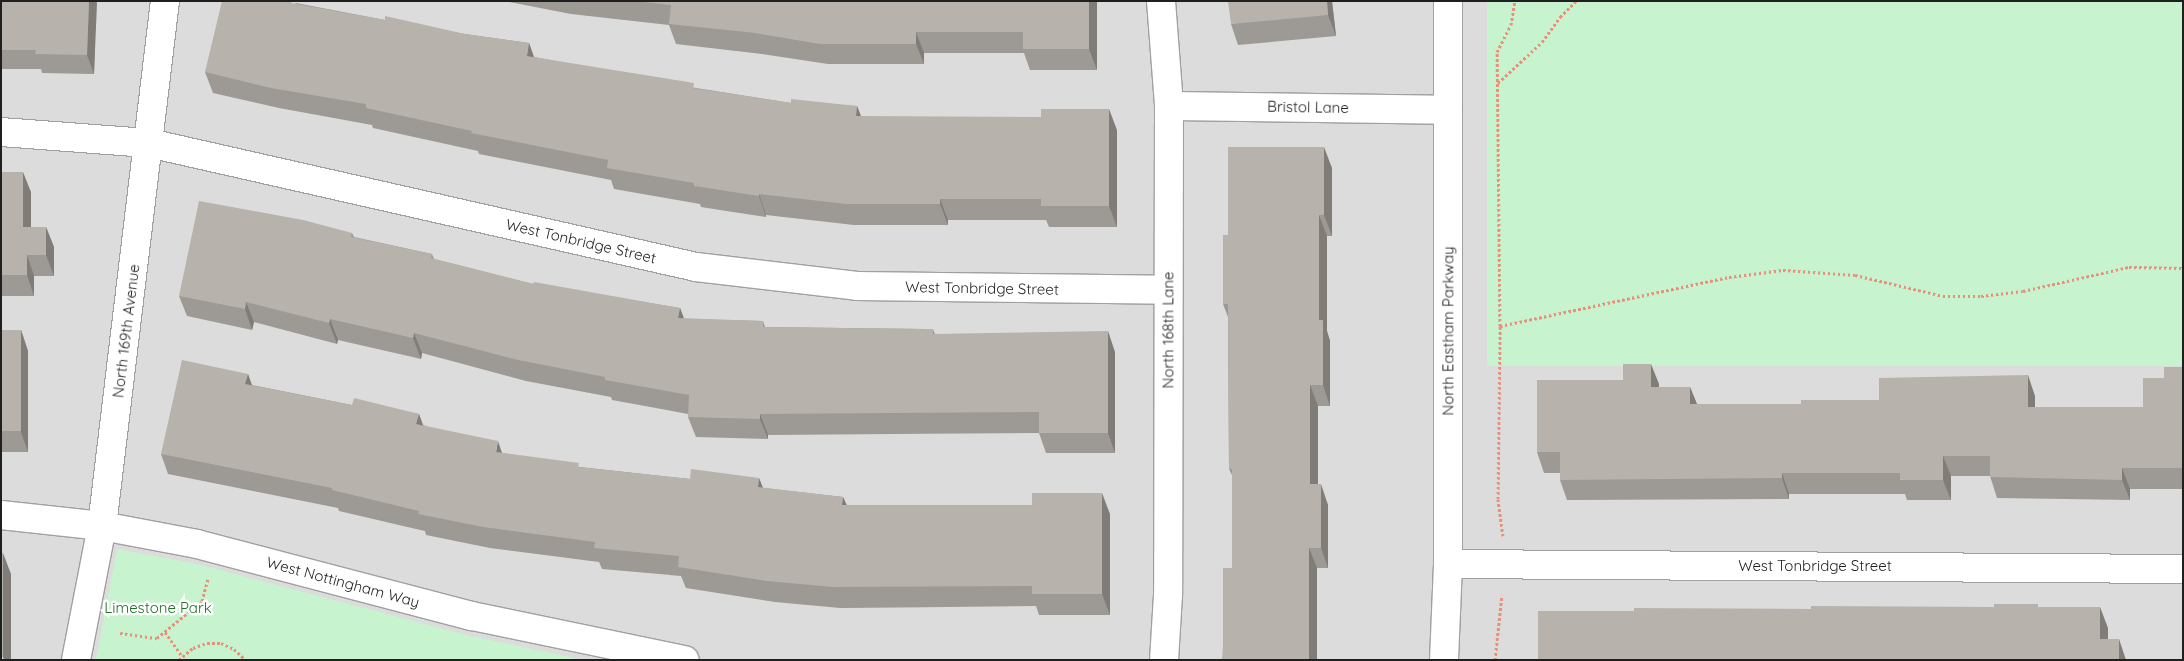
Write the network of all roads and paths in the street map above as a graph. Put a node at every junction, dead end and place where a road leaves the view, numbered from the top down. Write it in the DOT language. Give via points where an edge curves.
graph roads {
  1 [pos="165,1"];
  2 [pos="1162,1"];
  3 [pos="1448,1"];
  4 [pos="1515,1"];
  5 [pos="1576,1"];
  6 [pos="1498,83"];
  7 [pos="1169,106"];
  8 [pos="1448,110"];
  9 [pos="1,132"];
  10 [pos="149,143"];
  11 [pos="2183,268"];
  12 [pos="1168,290"];
  13 [pos="1500,326"];
  14 [pos="1,515"];
  15 [pos="102,526"];
  16 [pos="1448,564"];
  17 [pos="1505,564"];
  18 [pos="2183,569"];
  19 [pos="208,578"];
  20 [pos="165,632"];
  21 [pos="120,633"];
  22 [pos="180,658"];
  23 [pos="76,660"];
  24 [pos="246,660"];
  25 [pos="684,660"];
  26 [pos="1164,660"];
  27 [pos="1444,660"];
  28 [pos="1495,660"];
  1 -- 10 [label="street, North 169th Avenue"];
  2 -- 7 [label="street, North 168th Lane"];
  3 -- 8 [label="street, North Eastham Parkway"];
  4 -- 6 [label="path" via="1511,25 1497,52"];
  5 -- 6 [label="path" via="1560,16 1542,42"];
  6 -- 13 [label="path"];
  7 -- 8 [label="street, Bristol Lane"];
  7 -- 12 [label="street, North 168th Lane"];
  8 -- 16 [label="street, North Eastham Parkway"];
  9 -- 10 [label="street, West Tonbridge Street"];
  10 -- 12 [label="street, West Tonbridge Street" via="696,267 857,286"];
  10 -- 15 [label="street, North 169th Avenue"];
  11 -- 13 [label="path" via="2130,267 2023,291 1981,296 1943,296 1855,275 1783,270 1729,277"];
  12 -- 26 [label="street, North 168th Lane" via="1168,596"];
  13 -- 17 [label="path" via="1498,499"];
  14 -- 15 [label="street, West Nottingham Way"];
  15 -- 23 [label="street, North 169th Avenue"];
  15 -- 25 [label="street, West Nottingham Way" via="197,544 472,616"];
  16 -- 17 [label="street, West Tonbridge Street"];
  16 -- 27 [label="street, North Eastham Parkway"];
  17 -- 18 [label="street, West Tonbridge Street"];
  17 -- 28 [label="path"];
  19 -- 20 [label="path" via="202,601"];
  20 -- 21 [label="path" via="156,638"];
  20 -- 22 [label="path"];
  22 -- 24 [label="path" via="193,648 221,643"];
}
